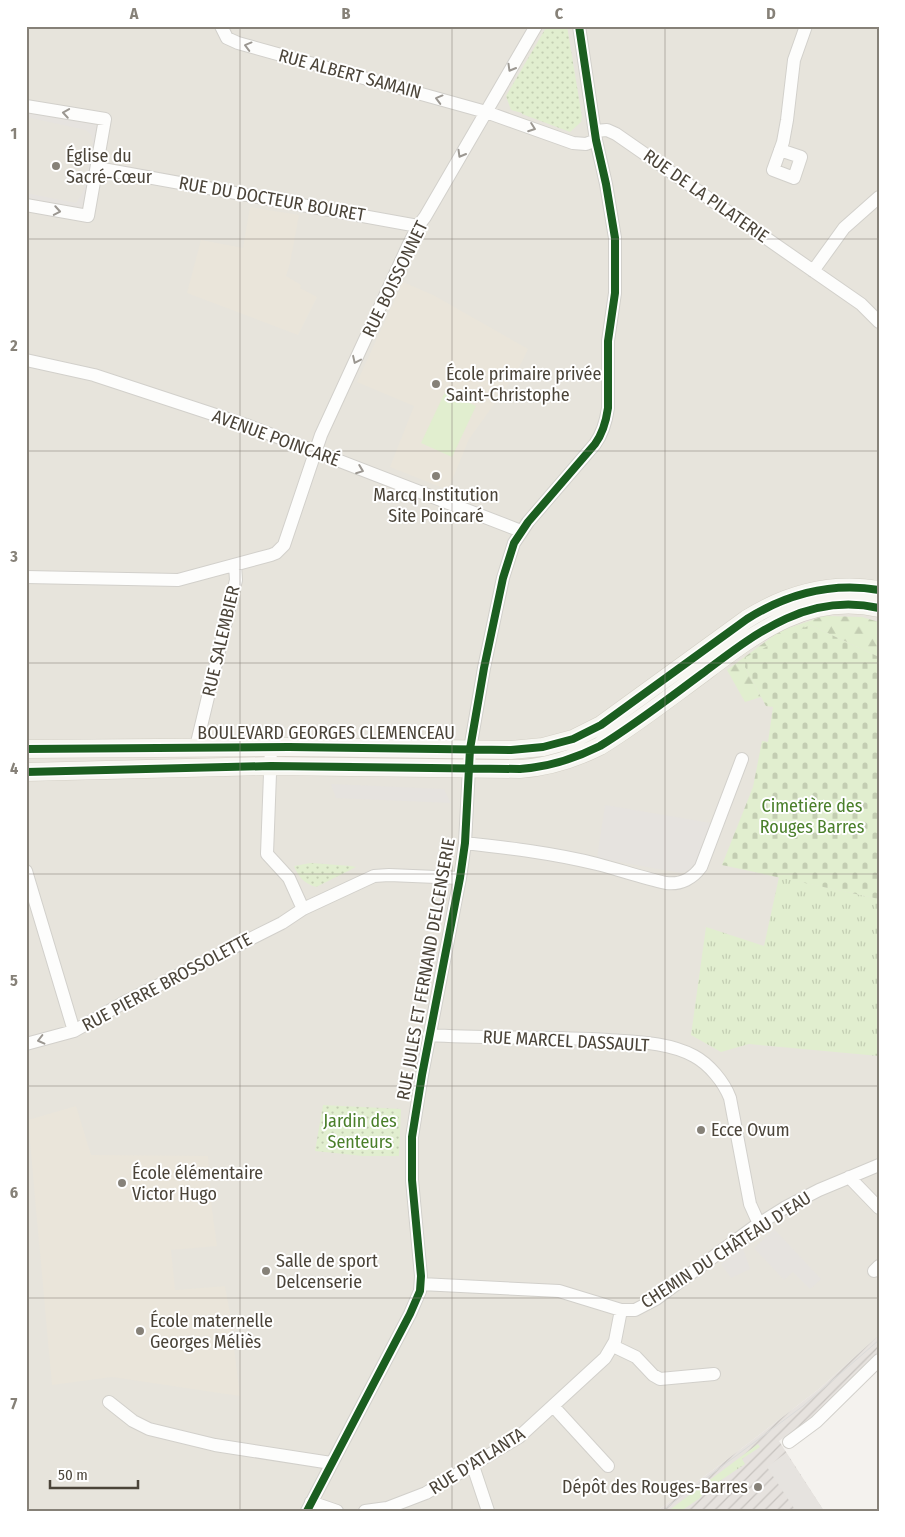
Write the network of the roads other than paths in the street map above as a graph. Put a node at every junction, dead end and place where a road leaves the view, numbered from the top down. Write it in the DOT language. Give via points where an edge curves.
graph roads {
  1 [pos="221,26"];
  2 [pos="536,26"];
  3 [pos="579,26"];
  4 [pos="806,26"];
  5 [pos="26,106"];
  6 [pos="486,112"];
  7 [pos="595,136"];
  8 [pos="780,150"];
  9 [pos="97,168"];
  10 [pos="879,198"];
  11 [pos="26,205"];
  12 [pos="418,226"];
  13 [pos="814,271"];
  14 [pos="879,322"];
  15 [pos="26,360"];
  16 [pos="315,452"];
  17 [pos="521,531"];
  18 [pos="235,565"];
  19 [pos="26,577"];
  20 [pos="879,590"];
  21 [pos="879,608"];
  22 [pos="196,747"];
  23 [pos="272,747"];
  24 [pos="26,749"];
  25 [pos="470,749"];
  26 [pos="742,759"];
  27 [pos="271,766"];
  28 [pos="468,769"];
  29 [pos="26,772"];
  30 [pos="465,842"];
  31 [pos="26,870"];
  32 [pos="460,878"];
  33 [pos="303,910"];
  34 [pos="74,1031"];
  35 [pos="429,1035"];
  36 [pos="26,1044"];
  37 [pos="879,1165"];
  38 [pos="849,1176"];
  39 [pos="879,1208"];
  40 [pos="759,1224"];
  41 [pos="421,1284"];
  42 [pos="621,1310"];
  43 [pos="613,1346"];
  44 [pos="879,1360"];
  45 [pos="714,1374"];
  46 [pos="109,1402"];
  47 [pos="553,1406"];
  48 [pos="789,1442"];
  49 [pos="331,1463"];
  50 [pos="473,1466"];
  51 [pos="608,1466"];
  52 [pos="309,1506"];
  53 [pos="338,1511"];
  54 [pos="365,1511"];
  55 [pos="488,1511"];
  6 -- 1 [label="street, RUE ALBERT SAMAIN, one-way" via="238,43 227,38"];
  2 -- 6 [label="street, RUE BOISSONNET, one-way"];
  3 -- 7 [label="street, RUE JULES ET FERNAND DELCENSERIE"];
  4 -- 8 [label="street" via="794,60"];
  9 -- 5 [label="street, one-way" via="105,119"];
  6 -- 7 [label="street, RUE ALBERT SAMAIN, one-way" via="573,143 586,144"];
  6 -- 12 [label="street, RUE BOISSONNET, one-way"];
  7 -- 13 [label="street, RUE DE LA PILATERIE" via="607,130 616,134"];
  7 -- 17 [label="street, RUE JULES ET FERNAND DELCENSERIE" via="615,238 615,292 608,340 608,408 599,438"];
  11 -- 9 [label="street, one-way" via="88,216"];
  9 -- 12 [label="street, RUE DU DOCTEUR BOURET"];
  10 -- 13 [label="street" via="844,228"];
  12 -- 16 [label="street, RUE BOISSONNET, one-way"];
  13 -- 14 [label="street, RUE DE LA PILATERIE"];
  15 -- 16 [label="street, AVENUE POINCARÉ" via="105,379 249,426"];
  16 -- 17 [label="street, AVENUE POINCARÉ, one-way"];
  16 -- 18 [label="street, RUE BOISSONNET" via="284,545 276,553"];
  17 -- 25 [label="street, RUE JULES ET FERNAND DELCENSERIE" via="503,578"];
  18 -- 19 [label="street, RUE BOISSONNET" via="178,580"];
  18 -- 22 [label="street, RUE SALEMBIER" via="236,580"];
  20 -- 25 [label="main road, BOULEVARD GEORGES CLEMENCEAU" via="848,586 828,588 798,595 764,609 615,716 573,739 528,749"];
  21 -- 28 [label="main road, BOULEVARD GEORGES CLEMENCEAU" via="828,606 785,618 754,636 617,736 582,755 542,768"];
  22 -- 23 [label="main road, BOULEVARD GEORGES CLEMENCEAU"];
  22 -- 24 [label="main road, BOULEVARD GEORGES CLEMENCEAU"];
  23 -- 25 [label="main road, BOULEVARD GEORGES CLEMENCEAU"];
  23 -- 27 [label="street"];
  25 -- 28 [label="street, RUE JULES ET FERNAND DELCENSERIE"];
  26 -- 30 [label="street" via="701,866 693,876 677,883 565,857"];
  27 -- 28 [label="main road, BOULEVARD GEORGES CLEMENCEAU"];
  27 -- 29 [label="main road, BOULEVARD GEORGES CLEMENCEAU"];
  27 -- 33 [label="street" via="267,854 289,878"];
  28 -- 30 [label="street, RUE JULES ET FERNAND DELCENSERIE"];
  30 -- 32 [label="street, RUE JULES ET FERNAND DELCENSERIE"];
  31 -- 34 [label="street"];
  32 -- 33 [label="street, RUE PIERRE BROSSOLETTE" via="374,876"];
  32 -- 35 [label="street, RUE JULES ET FERNAND DELCENSERIE"];
  33 -- 34 [label="street, RUE PIERRE BROSSOLETTE"];
  34 -- 36 [label="street, RUE PIERRE BROSSOLETTE, one-way"];
  35 -- 40 [label="street, RUE MARCEL DASSAULT" via="643,1042 685,1051 697,1058 722,1083 730,1098 750,1204"];
  35 -- 41 [label="street, RUE JULES ET FERNAND DELCENSERIE" via="412,1137 412,1180"];
  37 -- 38 [label="street, CHEMIN DU CHÂTEAU D'EAU"];
  38 -- 39 [label="street"];
  38 -- 40 [label="street, CHEMIN DU CHÂTEAU D'EAU" via="803,1197"];
  40 -- 42 [label="street, CHEMIN DU CHÂTEAU D'EAU" via="649,1304 635,1310"];
  41 -- 42 [label="street, CHEMIN DU CHÂTEAU D'EAU" via="559,1291"];
  41 -- 49 [label="street, RUE JULES ET FERNAND DELCENSERIE" via="410,1314"];
  42 -- 43 [label="street, RUE D'ATLANTA"];
  43 -- 45 [label="street" via="636,1357 660,1379"];
  43 -- 47 [label="street, RUE D'ATLANTA" via="600,1364"];
  44 -- 48 [label="street" via="816,1422"];
  46 -- 49 [label="street" via="148,1429 215,1445"];
  47 -- 50 [label="street, RUE D'ATLANTA" via="519,1437"];
  47 -- 51 [label="street"];
  49 -- 52 [label="street, RUE JULES ET FERNAND DELCENSERIE"];
  50 -- 54 [label="street, RUE D'ATLANTA" via="418,1496 387,1508"];
  50 -- 55 [label="street"];
  52 -- 53 [label="street"];
}
